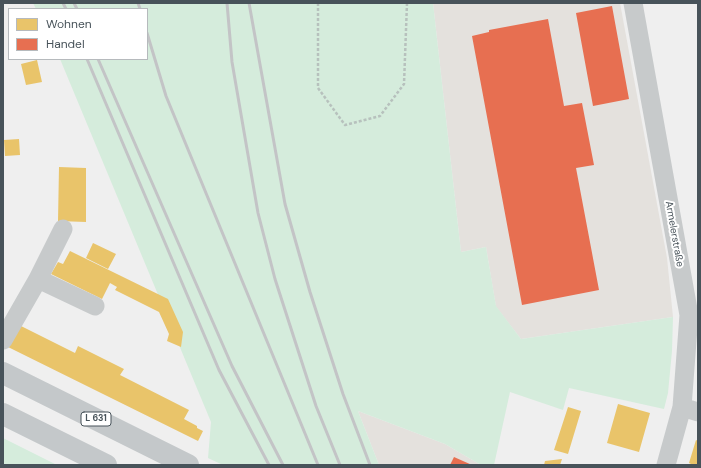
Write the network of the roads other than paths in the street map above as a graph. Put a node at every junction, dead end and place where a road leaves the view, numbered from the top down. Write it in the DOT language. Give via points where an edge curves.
graph roads {
  1 [pos="633,3"];
  2 [pos="63,229"];
  3 [pos="38,279"];
  4 [pos="95,306"];
  5 [pos="3,340"];
  6 [pos="3,374"];
  7 [pos="690,410"];
  8 [pos="3,414"];
  9 [pos="106,465"];
  10 [pos="188,465"];
  11 [pos="666,465"];
  1 -- 7 [label="street, Armelerstraße" via="689,315"];
  2 -- 3 [label="street"];
  3 -- 4 [label="street"];
  3 -- 5 [label="street"];
  6 -- 10 [label="main road, L 631"];
  7 -- 11 [label="street, Armelerstraße"];
  8 -- 9 [label="main road"];
}
